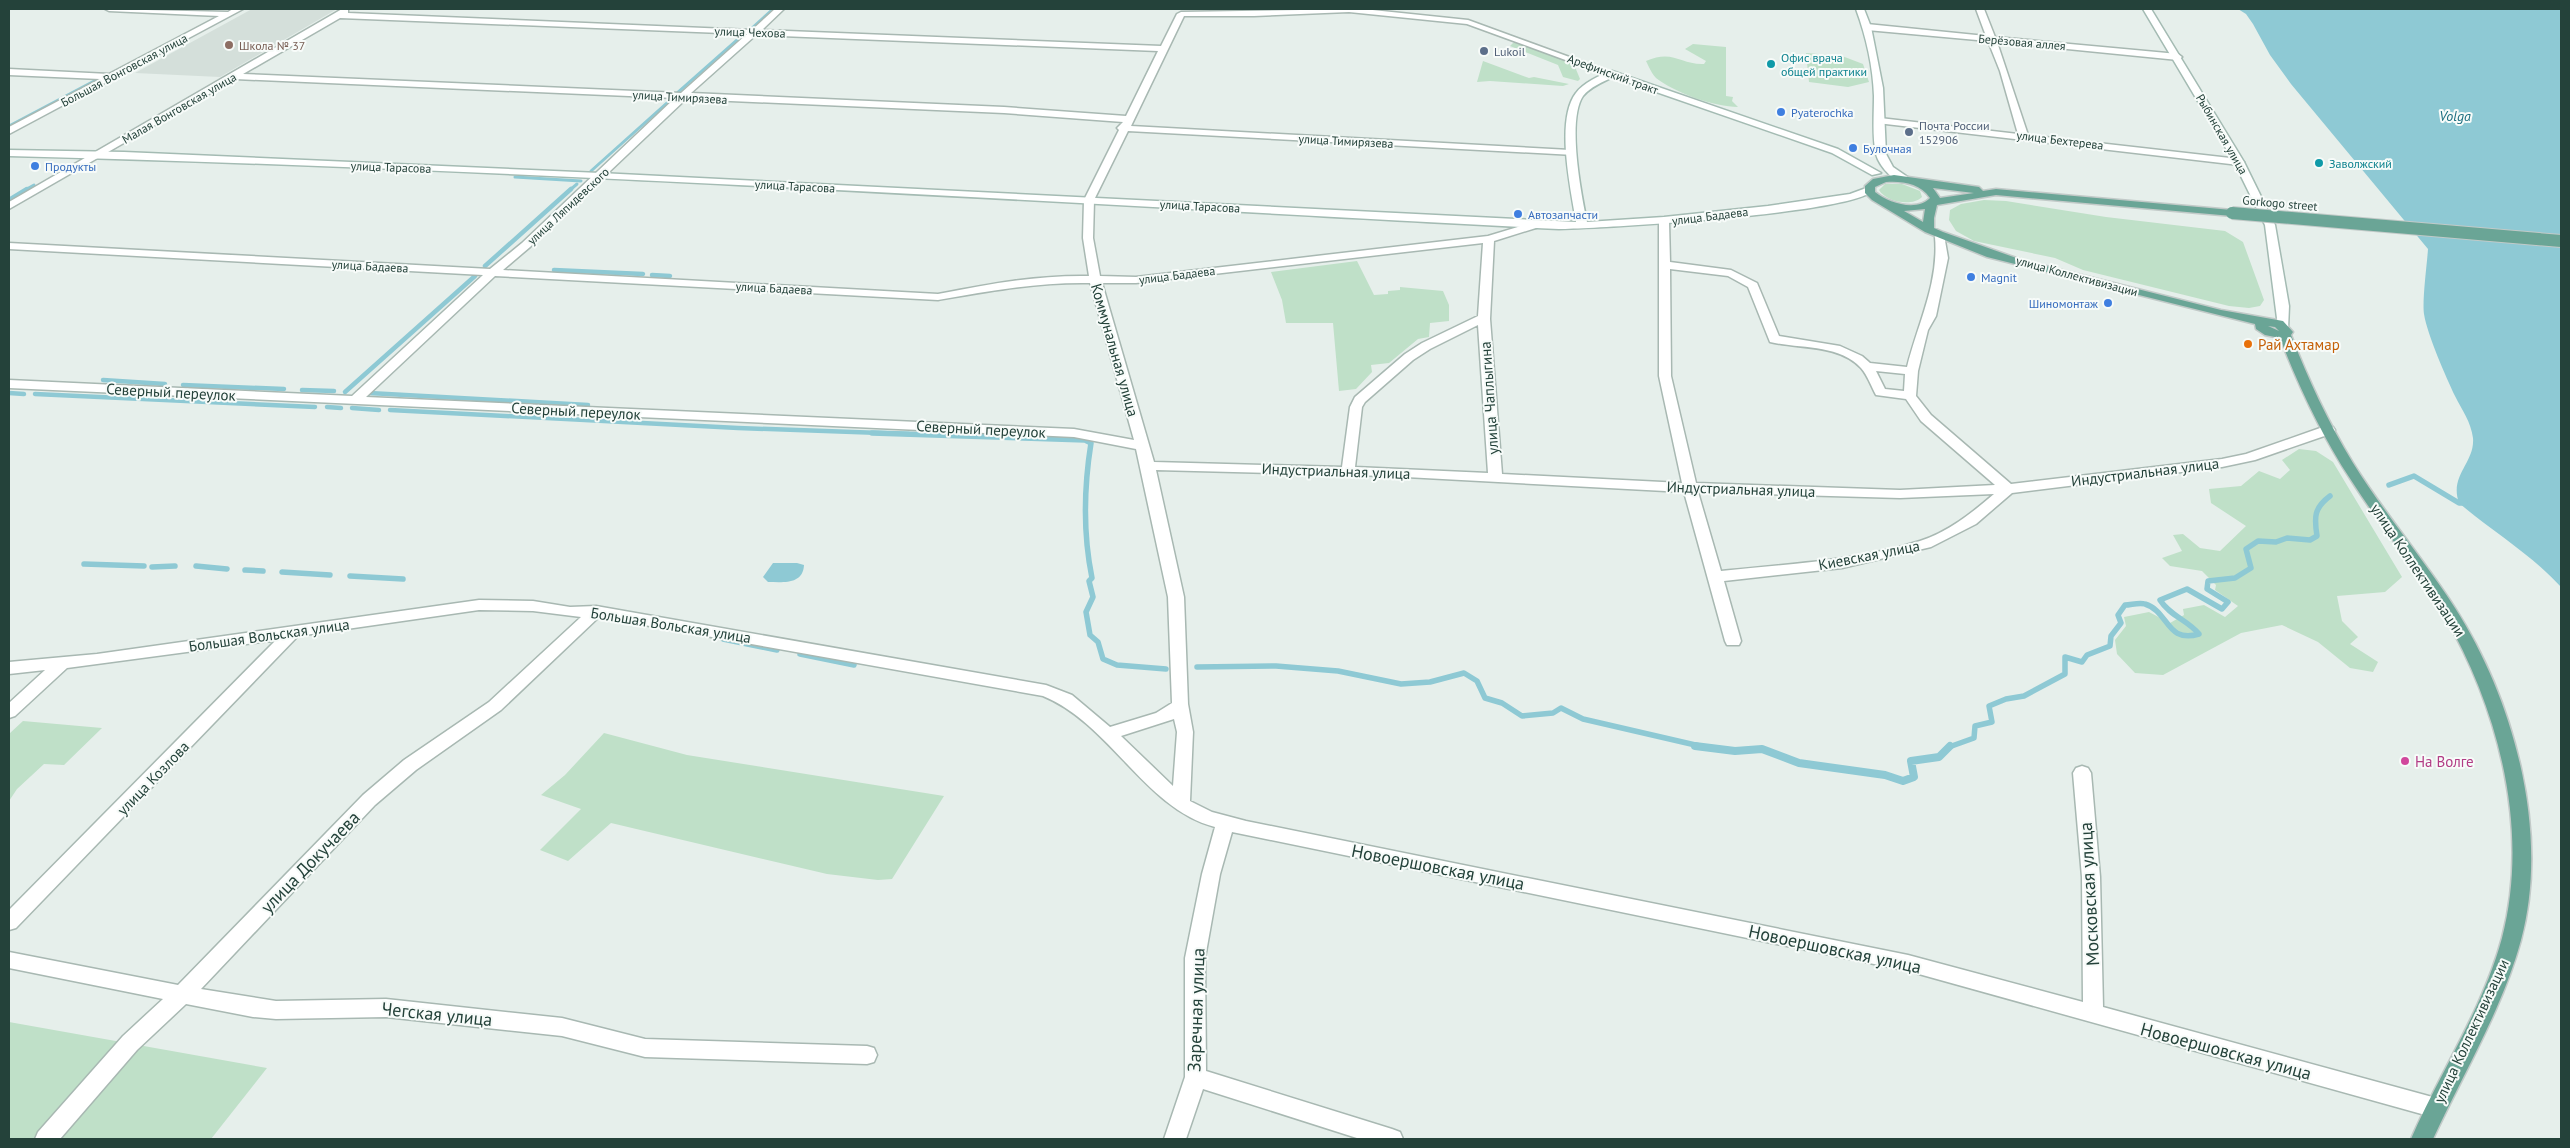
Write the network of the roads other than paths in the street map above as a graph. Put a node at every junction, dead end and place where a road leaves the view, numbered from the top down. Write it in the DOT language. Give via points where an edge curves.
graph roads {
  1 [pos="109,9"];
  2 [pos="238,9"];
  3 [pos="348,9"];
  4 [pos="780,9"];
  5 [pos="1326,9"];
  6 [pos="1345,9"];
  7 [pos="1860,9"];
  8 [pos="1980,9"];
  9 [pos="2147,9"];
  10 [pos="228,14"];
  11 [pos="338,15"];
  12 [pos="1867,27"];
  13 [pos="754,32"];
  14 [pos="1991,38"];
  15 [pos="1163,49"];
  16 [pos="2178,57"];
  17 [pos="9,72"];
  18 [pos="1612,74"];
  19 [pos="233,76"];
  20 [pos="111,77"];
  21 [pos="682,97"];
  22 [pos="1880,121"];
  23 [pos="1125,124"];
  24 [pos="9,130"];
  25 [pos="2022,136"];
  26 [pos="1835,151"];
  27 [pos="9,153"];
  28 [pos="1570,154"];
  29 [pos="1881,154"];
  30 [pos="97,155"];
  31 [pos="2239,162"];
  32 [pos="1876,173"];
  33 [pos="600,176"];
  34 [pos="1909,181"];
  35 [pos="1871,187"];
  36 [pos="1996,192"];
  37 [pos="1089,200"];
  38 [pos="1837,200"];
  39 [pos="1881,201"];
  40 [pos="1931,204"];
  41 [pos="9,206"];
  42 [pos="1664,222"];
  43 [pos="1535,225"];
  44 [pos="1582,226"];
  45 [pos="1935,233"];
  46 [pos="1488,239"];
  47 [pos="2561,241"];
  48 [pos="9,246"];
  49 [pos="1665,265"];
  50 [pos="493,272"];
  51 [pos="1094,278"];
  52 [pos="1484,318"];
  53 [pos="2264,328"];
  54 [pos="2284,330"];
  55 [pos="2291,351"];
  56 [pos="1866,366"];
  57 [pos="1912,371"];
  58 [pos="9,384"];
  59 [pos="1910,396"];
  60 [pos="354,401"];
  61 [pos="2328,430"];
  62 [pos="1142,446"];
  63 [pos="1148,466"];
  64 [pos="1348,471"];
  65 [pos="1495,478"];
  66 [pos="1690,488"];
  67 [pos="2008,489"];
  68 [pos="1714,577"];
  69 [pos="596,611"];
  70 [pos="294,631"];
  71 [pos="1733,641"];
  72 [pos="63,663"];
  73 [pos="9,668"];
  74 [pos="1180,704"];
  75 [pos="9,712"];
  76 [pos="1109,734"];
  77 [pos="2082,773"];
  78 [pos="1181,804"];
  79 [pos="1226,822"];
  80 [pos="9,922"];
  81 [pos="9,960"];
  82 [pos="182,994"];
  83 [pos="2093,1015"];
  84 [pos="867,1055"];
  85 [pos="1196,1076"];
  86 [pos="2436,1108"];
  87 [pos="46,1139"];
  88 [pos="1175,1139"];
  89 [pos="1392,1139"];
  90 [pos="2422,1139"];
  1 -- 10 [label="street"];
  2 -- 10 [label="street, Большая Вонговская улица"];
  3 -- 11 [label="street, Малая Вонговская улица"];
  4 -- 13 [label="street, улица Ляпидевского"];
  5 -- 6 [label="street"];
  6 -- 15 [label="street, Коммунальная улица" via="1181,14"];
  6 -- 18 [label="street, Арефинский тракт" via="1460,17"];
  7 -- 12 [label="street"];
  8 -- 14 [label="street"];
  9 -- 16 [label="street, Рыбинская улица"];
  10 -- 20 [label="street, Большая Вонговская улица"];
  11 -- 13 [label="street, улица Чехова"];
  11 -- 19 [label="street, Малая Вонговская улица"];
  12 -- 14 [label="street, Берёзовая аллея"];
  12 -- 22 [label="street" via="1878,88"];
  13 -- 15 [label="street, улица Чехова"];
  13 -- 21 [label="street, улица Ляпидевского"];
  14 -- 16 [label="street, Берёзовая аллея"];
  14 -- 25 [label="street"];
  15 -- 23 [label="street, Коммунальная улица"];
  16 -- 31 [label="street, Рыбинская улица"];
  17 -- 20 [label="street"];
  18 -- 26 [label="street, Арефинский тракт"];
  18 -- 28 [label="street" via="1584,91 1574,104"];
  19 -- 21 [label="street, улица Тимирязева"];
  19 -- 30 [label="street, Малая Вонговская улица"];
  20 -- 24 [label="street, Большая Вонговская улица"];
  21 -- 23 [label="street, улица Тимирязева" via="1004,110"];
  21 -- 33 [label="street, улица Ляпидевского"];
  22 -- 25 [label="street, улица Бехтерева"];
  22 -- 29 [label="street"];
  23 -- 28 [label="street, улица Тимирязева"];
  23 -- 37 [label="street, Коммунальная улица"];
  25 -- 31 [label="street, улица Бехтерева"];
  26 -- 29 [label="street"];
  26 -- 32 [label="street, Арефинский тракт"];
  27 -- 30 [label="street, улица Тарасова"];
  28 -- 44 [label="street"];
  29 -- 32 [label="street"];
  29 -- 34 [label="street" via="1889,169"];
  30 -- 33 [label="street, улица Тарасова"];
  30 -- 41 [label="street, Малая Вонговская улица"];
  31 -- 54 [label="street, Рыбинская улица" via="2270,225 2284,306"];
  32 -- 35 [label="street"];
  33 -- 37 [label="street, улица Тарасова"];
  33 -- 50 [label="street, улица Ляпидевского"];
  34 -- 35 [label="main road" via="1889,179"];
  34 -- 36 [label="main road"];
  34 -- 40 [label="main road" via="1931,191 1934,198"];
  35 -- 38 [label="street, улица Бадаева" via="1852,197"];
  35 -- 39 [label="main road, улица Коллективизации"];
  36 -- 40 [label="main road"];
  36 -- 47 [label="main road, Gorkogo street, bridge"];
  37 -- 43 [label="street, улица Тарасова"];
  37 -- 51 [label="street, Коммунальная улица" via="1088,238"];
  38 -- 39 [label="street, улица Бадаева"];
  38 -- 42 [label="street, улица Бадаева"];
  39 -- 40 [label="main road" via="1906,207"];
  39 -- 45 [label="main road, улица Коллективизации"];
  40 -- 45 [label="main road" via="1927,222"];
  42 -- 44 [label="street, улица Бадаева"];
  42 -- 49 [label="street"];
  43 -- 44 [label="street, улица Тарасова"];
  43 -- 46 [label="street, улица Бадаева"];
  45 -- 53 [label="main road, улица Коллективизации" via="2028,264 2226,315"];
  45 -- 57 [label="street" via="1942,258 1930,316 1922,330"];
  46 -- 51 [label="street, улица Бадаева" via="1136,280"];
  46 -- 52 [label="street, улица Чаплыгина" via="1489,269"];
  48 -- 50 [label="street, улица Бадаева"];
  49 -- 56 [label="street" via="1731,273 1753,285 1774,339 1842,351"];
  49 -- 66 [label="street" via="1666,376"];
  50 -- 51 [label="street, улица Бадаева" via="927,297 1007,284"];
  50 -- 60 [label="street, улица Ляпидевского"];
  51 -- 62 [label="street, Коммунальная улица"];
  52 -- 64 [label="street, улица Чаплыгина" via="1415,353 1360,400 1356,407"];
  52 -- 65 [label="street, улица Чаплыгина"];
  53 -- 54 [label="main road, улица Коллективизации"];
  53 -- 55 [label="main road, улица Коллективизации"];
  54 -- 55 [label="main road, улица Коллективизации"];
  55 -- 61 [label="main road, улица Коллективизации"];
  56 -- 57 [label="street"];
  56 -- 59 [label="street" via="1880,392"];
  57 -- 59 [label="street"];
  58 -- 60 [label="street, Северный переулок"];
  59 -- 67 [label="street" via="1926,418"];
  60 -- 62 [label="street, Северный переулок" via="1074,433"];
  61 -- 67 [label="street, Индустриальная улица" via="2250,457 2222,463"];
  61 -- 86 [label="main road, улица Коллективизации" via="2348,465 2451,614 2469,648 2496,713 2517,796 2523,857 2522,885 2510,946"];
  62 -- 63 [label="street, Коммунальная улица"];
  63 -- 64 [label="street, Индустриальная улица"];
  63 -- 74 [label="street, Коммунальная улица" via="1176,597"];
  64 -- 65 [label="street, Индустриальная улица"];
  65 -- 66 [label="street, Индустриальная улица"];
  66 -- 67 [label="street, Индустриальная улица" via="1900,494"];
  66 -- 68 [label="street"];
  67 -- 68 [label="street, Киевская улица" via="1970,521 1926,544 1842,563"];
  68 -- 71 [label="street"];
  69 -- 70 [label="street, Большая Вольская улица" via="479,605"];
  69 -- 76 [label="street, Большая Вольская улица" via="1046,691 1066,699"];
  69 -- 82 [label="street, улица Докучаева" via="495,706 389,782"];
  70 -- 72 [label="street, Большая Вольская улица"];
  70 -- 80 [label="street, улица Козлова"];
  72 -- 73 [label="street, Большая Вольская улица"];
  72 -- 75 [label="street"];
  74 -- 76 [label="street" via="1165,717"];
  74 -- 78 [label="street, Коммунальная улица" via="1185,732"];
  76 -- 78 [label="street, Большая Вольская улица"];
  77 -- 83 [label="street, Московская улица" via="2091,877"];
  78 -- 79 [label="street, Большая Вольская улица" via="1207,818"];
  79 -- 83 [label="street, Новоершовская улица" via="1908,963"];
  79 -- 85 [label="street, Заречная улица" via="1211,874 1195,958"];
  81 -- 82 [label="street, Чегская улица"];
  82 -- 84 [label="street, Чегская улица" via="276,1010 386,1008 562,1026 645,1048"];
  82 -- 87 [label="street, улица Докучаева" via="130,1043"];
  83 -- 86 [label="street, Новоершовская улица"];
  85 -- 88 [label="street, Заречная улица"];
  85 -- 89 [label="street"];
  86 -- 90 [label="main road, улица Коллективизации"];
}
